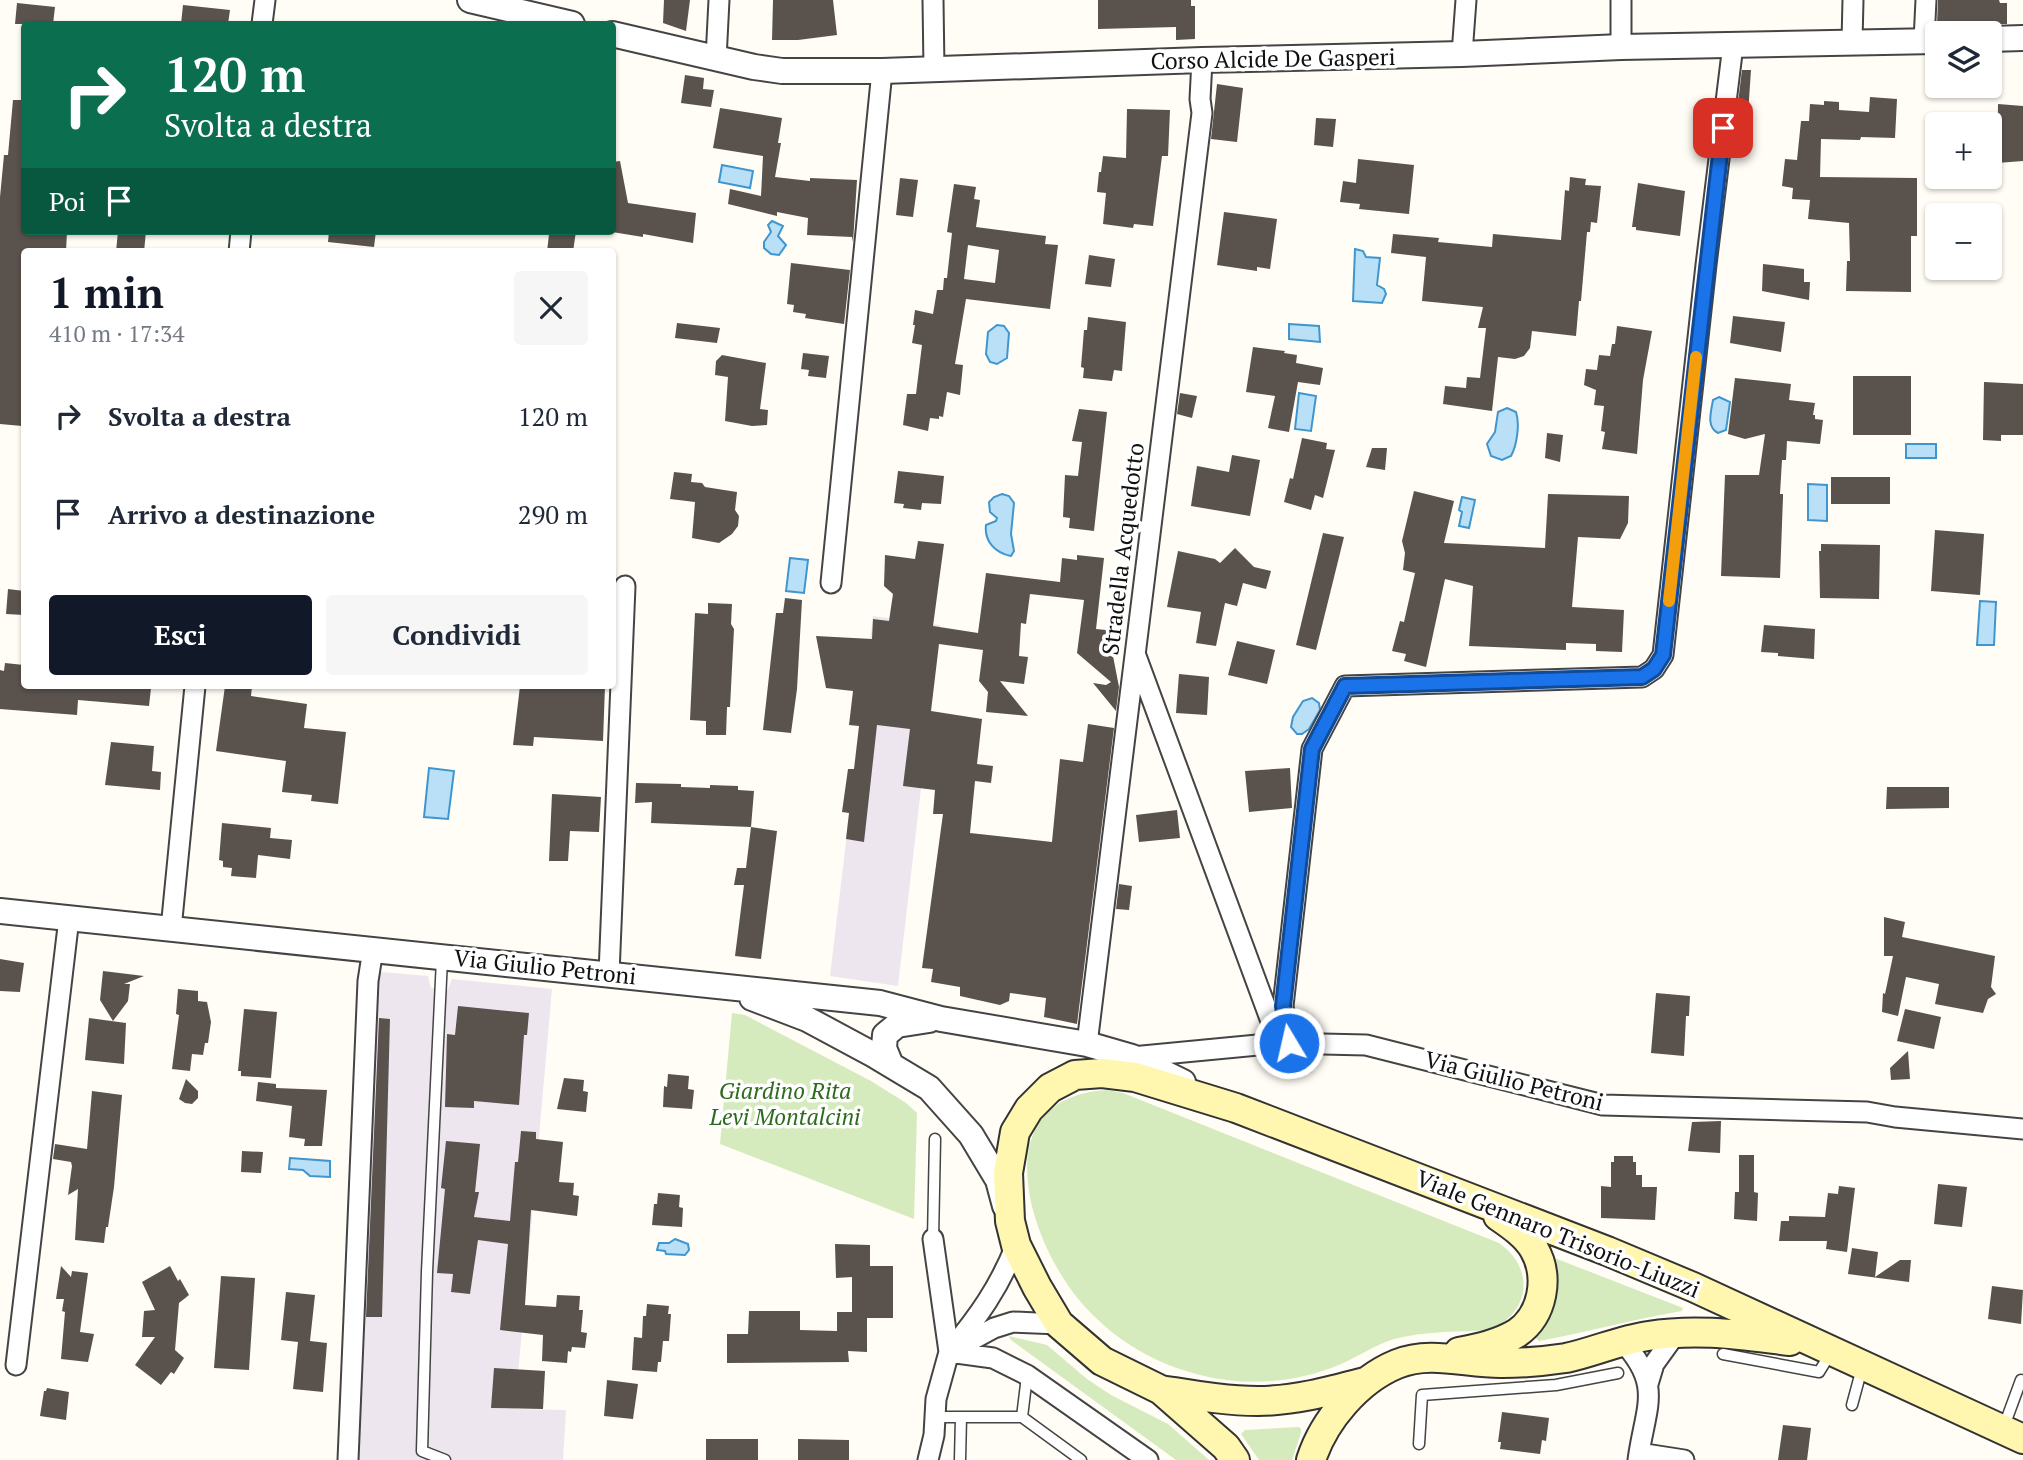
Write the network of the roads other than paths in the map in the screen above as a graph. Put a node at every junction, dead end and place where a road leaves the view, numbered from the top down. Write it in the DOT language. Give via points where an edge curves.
graph roads {
  1 [pos="265,0"];
  2 [pos="470,0"];
  3 [pos="719,0"];
  4 [pos="933,0"];
  5 [pos="1466,0"];
  6 [pos="1621,0"];
  7 [pos="1853,0"];
  8 [pos="1926,0"];
  9 [pos="262,21"];
  10 [pos="559,21"];
  11 [pos="1928,21"];
  12 [pos="616,35"];
  13 [pos="2023,38"];
  14 [pos="2002,39"];
  15 [pos="1925,41"];
  16 [pos="1852,42"];
  17 [pos="1733,45"];
  18 [pos="1622,47"];
  19 [pos="1462,54"];
  20 [pos="716,59"];
  21 [pos="1202,60"];
  22 [pos="934,69"];
  23 [pos="882,71"];
  24 [pos="831,583"];
  25 [pos="625,586"];
  26 [pos="1135,652"];
  27 [pos="195,689"];
  28 [pos="0,911"];
  29 [pos="69,918"];
  30 [pos="171,929"];
  31 [pos="373,949"];
  32 [pos="442,956"];
  33 [pos="609,974"];
  34 [pos="718,985"];
  35 [pos="940,1019"];
  36 [pos="1284,1043"];
  37 [pos="1087,1044"];
  38 [pos="1132,1057"];
  39 [pos="891,1065"];
  40 [pos="1236,1108"];
  41 [pos="2023,1129"];
  42 [pos="934,1139"];
  43 [pos="1471,1198"];
  44 [pos="1013,1233"];
  45 [pos="933,1239"];
  46 [pos="1059,1324"];
  47 [pos="1677,1332"];
  48 [pos="1622,1341"];
  49 [pos="1823,1347"];
  50 [pos="949,1352"];
  51 [pos="1723,1354"];
  52 [pos="1429,1358"];
  53 [pos="1863,1364"];
  54 [pos="16,1365"];
  55 [pos="1618,1373"];
  56 [pos="1027,1375"];
  57 [pos="2021,1380"];
  58 [pos="1368,1381"];
  59 [pos="1648,1384"];
  60 [pos="1161,1390"];
  61 [pos="1852,1405"];
  62 [pos="936,1417"];
  63 [pos="961,1417"];
  64 [pos="1022,1417"];
  65 [pos="2013,1434"];
  66 [pos="1419,1444"];
  67 [pos="1639,1457"];
  68 [pos="348,1460"];
  69 [pos="445,1460"];
  70 [pos="928,1460"];
  71 [pos="960,1460"];
  72 [pos="1082,1460"];
  73 [pos="1148,1460"];
  74 [pos="1235,1460"];
  75 [pos="1311,1460"];
  76 [pos="1684,1460"];
  1 -- 9 [label="street"];
  2 -- 10 [label="street"];
  3 -- 20 [label="street"];
  4 -- 22 [label="street"];
  5 -- 19 [label="street"];
  6 -- 18 [label="street"];
  7 -- 16 [label="street"];
  8 -- 11 [label="street"];
  12 -- 20 [label="street, Corso Alcide De Gasperi"];
  13 -- 14 [label="street"];
  15 -- 16 [label="street, Corso Alcide De Gasperi"];
  16 -- 17 [label="street, Corso Alcide De Gasperi"];
  17 -- 18 [label="street, Corso Alcide De Gasperi"];
  17 -- 36 [label="street" via="1663,655 1642,677 1345,686 1312,749 1283,1006"];
  18 -- 19 [label="street, Corso Alcide De Gasperi"];
  19 -- 21 [label="street, Corso Alcide De Gasperi"];
  20 -- 23 [label="street, Corso Alcide De Gasperi" via="782,71"];
  21 -- 22 [label="street, Corso Alcide De Gasperi"];
  21 -- 26 [label="street, Stradella Acquedotto" via="1202,113"];
  22 -- 23 [label="street, Corso Alcide De Gasperi"];
  23 -- 24 [label="street"];
  25 -- 33 [label="street"];
  26 -- 36 [label="street"];
  26 -- 37 [label="street, Stradella Acquedotto"];
  27 -- 30 [label="street"];
  28 -- 29 [label="street, Via Giulio Petroni"];
  29 -- 30 [label="street, Via Giulio Petroni"];
  29 -- 54 [label="street"];
  30 -- 31 [label="street, Via Giulio Petroni"];
  31 -- 32 [label="street, Via Giulio Petroni"];
  31 -- 68 [label="street"];
  32 -- 33 [label="street, Via Giulio Petroni"];
  32 -- 69 [label="lane" via="422,1451"];
  33 -- 34 [label="street, Via Giulio Petroni"];
  34 -- 35 [label="street, Via Giulio Petroni" via="880,1003"];
  34 -- 39 [label="street" via="807,1019"];
  35 -- 37 [label="street, Via Giulio Petroni"];
  35 -- 39 [label="street" via="897,1025 885,1035 884,1048"];
  36 -- 38 [label="street, Via Giulio Petroni"];
  36 -- 41 [label="street, Via Giulio Petroni" via="1366,1045 1603,1105 1867,1112"];
  37 -- 38 [label="street, Viale Gennaro Trisorio-Liuzzi"];
  38 -- 40 [label="street, Viale Gennaro Trisorio-Liuzzi"];
  39 -- 44 [label="street" via="929,1088 971,1135 998,1180"];
  40 -- 43 [label="main road, Viale Gennaro Trisorio-Liuzzi"];
  40 -- 44 [label="main road" via="1135,1077 1102,1073 1076,1075 1050,1088 1015,1132 1008,1173"];
  42 -- 45 [label="lane"];
  43 -- 49 [label="main road, Viale Gennaro Trisorio-Liuzzi" via="1693,1286"];
  43 -- 52 [label="main road" via="1517,1229 1534,1249 1542,1298 1534,1316 1518,1332 1495,1344"];
  44 -- 46 [label="main road"];
  44 -- 50 [label="street" via="1003,1278"];
  45 -- 50 [label="street"];
  46 -- 50 [label="street" via="1013,1322"];
  46 -- 60 [label="main road" via="1102,1362"];
  47 -- 48 [label="main road"];
  47 -- 49 [label="main road" via="1702,1330"];
  47 -- 59 [label="street" via="1654,1364"];
  48 -- 52 [label="main road" via="1566,1357 1502,1363"];
  48 -- 59 [label="street" via="1639,1359"];
  49 -- 51 [label="lane" via="1819,1372"];
  49 -- 53 [label="main road, Viale Gennaro Trisorio-Liuzzi"];
  50 -- 56 [label="street" via="993,1359"];
  50 -- 62 [label="street" via="936,1399"];
  52 -- 58 [label="main road" via="1399,1364"];
  53 -- 61 [label="lane"];
  53 -- 65 [label="main road, Viale Gennaro Trisorio-Liuzzi"];
  55 -- 66 [label="lane" via="1556,1385 1422,1395"];
  56 -- 64 [label="lane"];
  56 -- 73 [label="street"];
  57 -- 65 [label="lane"];
  58 -- 60 [label="main road" via="1260,1401"];
  58 -- 75 [label="main road" via="1343,1404"];
  59 -- 67 [label="street" via="1649,1405"];
  60 -- 74 [label="main road"];
  62 -- 63 [label="lane"];
  62 -- 70 [label="street"];
  63 -- 64 [label="lane"];
  63 -- 71 [label="lane"];
  64 -- 72 [label="lane"];
  67 -- 76 [label="street"];
}
